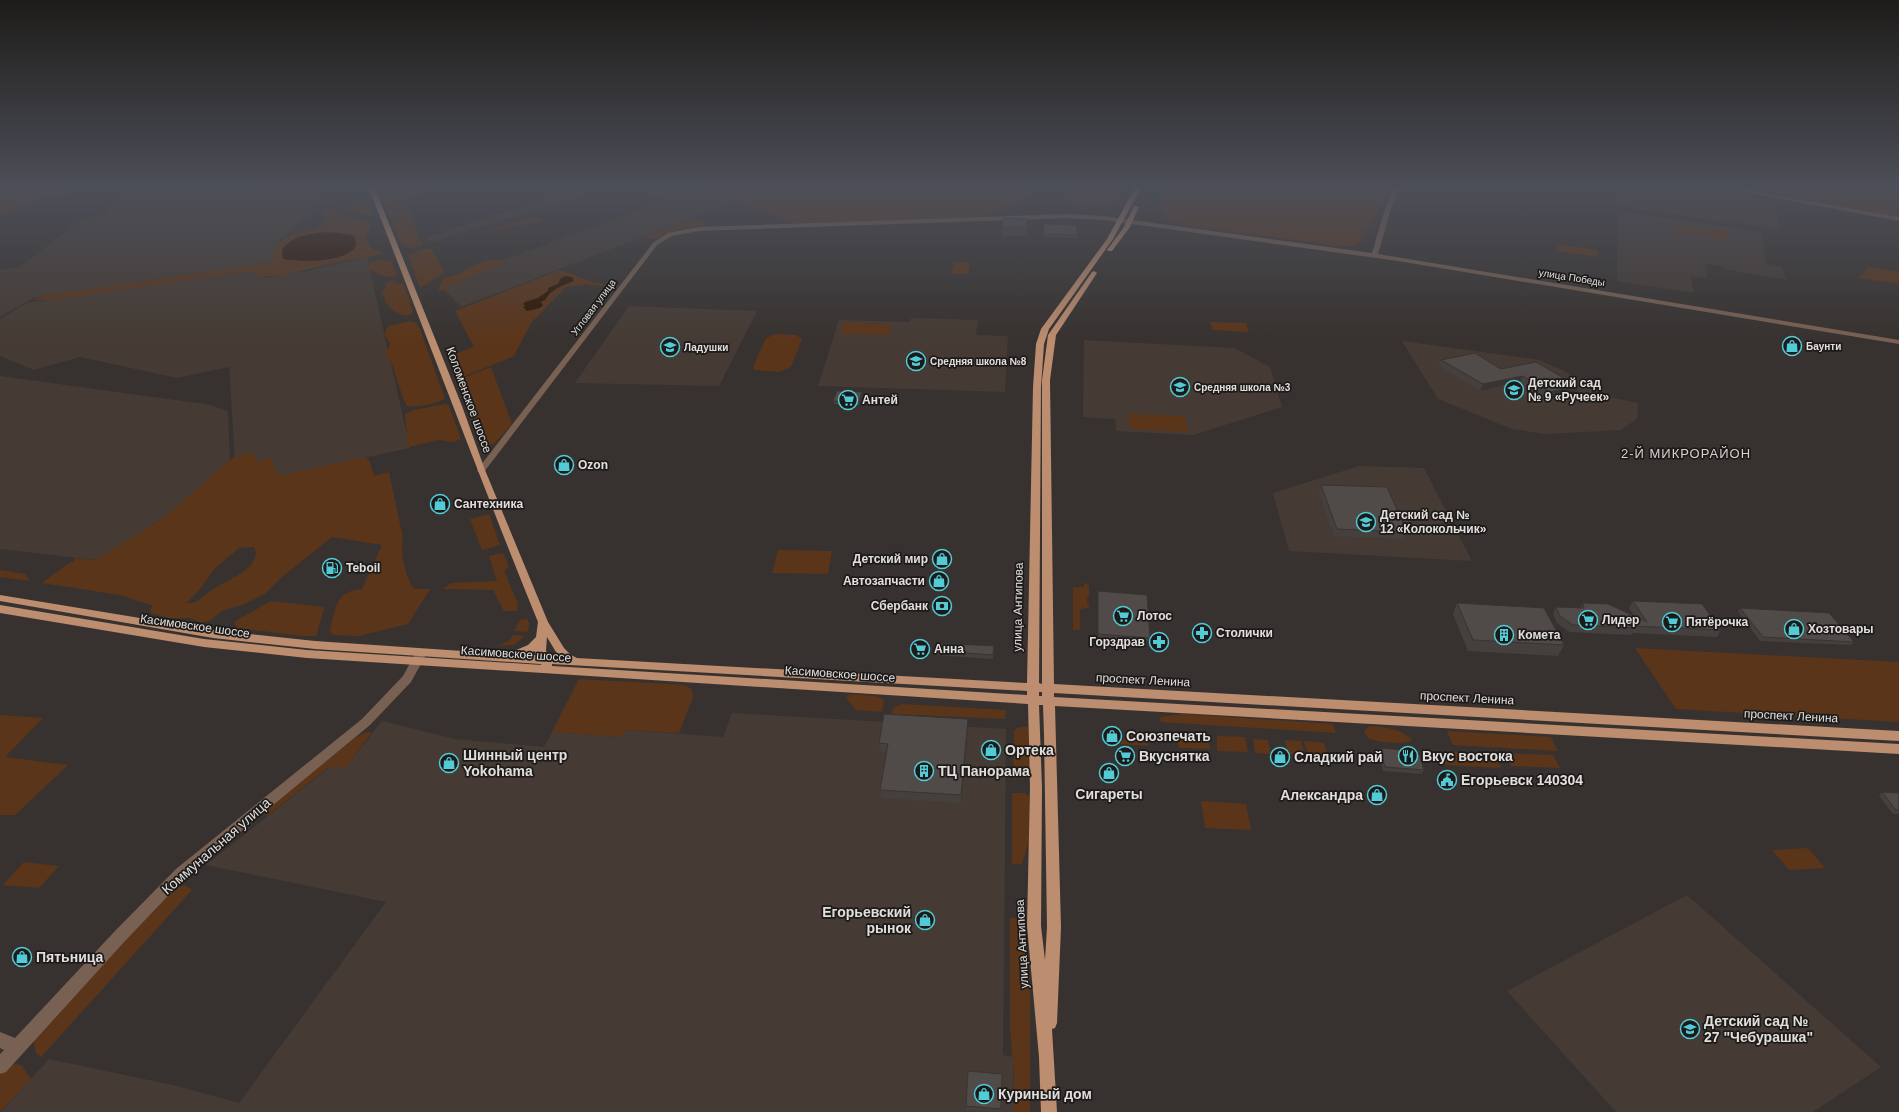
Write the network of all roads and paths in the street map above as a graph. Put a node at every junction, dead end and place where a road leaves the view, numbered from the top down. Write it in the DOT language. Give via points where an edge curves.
graph roads {
  1 [pos="392,238"];
  2 [pos="664,238"];
  3 [pos="1111,238"];
  4 [pos="1114,238"];
  5 [pos="1249,238"];
  6 [pos="1380,238"];
  7 [pos="1375,255"];
  8 [pos="1899,342"];
  9 [pos="480,470"];
  10 [pos="0,598"];
  11 [pos="0,609"];
  12 [pos="548,637"];
  13 [pos="419,658"];
  14 [pos="492,658"];
  15 [pos="543,661"];
  16 [pos="577,663"];
  17 [pos="509,668"];
  18 [pos="562,671"];
  19 [pos="706,675"];
  20 [pos="1034,694"];
  21 [pos="1048,695"];
  22 [pos="1679,724"];
  23 [pos="1785,729"];
  24 [pos="1899,736"];
  25 [pos="1688,737"];
  26 [pos="1796,743"];
  27 [pos="1899,749"];
  28 [pos="0,1040"];
  29 [pos="17,1047"];
  30 [pos="1047,1057"];
  31 [pos="0,1066"];
  32 [pos="1049,1112"];
  1 -- 9 [label="main road, Коломенское шоссе"];
  2 -- 9 [label="street, Угловая улица" via="636,266"];
  3 -- 20 [label="main road, улица Антипова" via="1045,329 1040,344 1037,390"];
  4 -- 21 [label="main road, улица Антипова" via="1057,324 1049,349 1046,380"];
  5 -- 7 [label="street, улица Победы"];
  6 -- 7 [label="street"];
  7 -- 8 [label="street, улица Победы"];
  9 -- 12 [label="main road, Коломенское шоссе"];
  10 -- 13 [label="main road, Касимовское шоссе" via="213,634"];
  11 -- 13 [label="main road, Касимовское шоссе" via="204,643 307,654"];
  12 -- 14 [label="main road" via="524,652"];
  12 -- 15 [label="main road, Коломенское шоссе" via="554,653"];
  12 -- 16 [label="main road" via="563,654"];
  13 -- 14 [label="main road, Касимовское шоссе"];
  13 -- 17 [label="main road, Касимовское шоссе"];
  13 -- 29 [label="street, Коммунальная улица" via="407,679 366,722 181,872"];
  14 -- 15 [label="main road, Касимовское шоссе"];
  15 -- 16 [label="main road, Касимовское шоссе"];
  15 -- 17 [label="main road"];
  15 -- 18 [label="main road" via="552,668"];
  16 -- 19 [label="main road, Касимовское шоссе"];
  17 -- 18 [label="main road, Касимовское шоссе"];
  18 -- 19 [label="main road, Касимовское шоссе"];
  19 -- 20 [label="main road, Касимовское шоссе"];
  20 -- 21 [label="main road, проспект Ленина"];
  20 -- 30 [label="main road, улица Антипова" via="1034,926"];
  21 -- 22 [label="main road, проспект Ленина"];
  21 -- 25 [label="main road, проспект Ленина"];
  21 -- 30 [label="main road, улица Антипова" via="1054,927"];
  22 -- 23 [label="main road, проспект Ленина"];
  22 -- 25 [label="main road"];
  23 -- 24 [label="main road, проспект Ленина"];
  23 -- 26 [label="main road"];
  25 -- 26 [label="main road, проспект Ленина"];
  26 -- 27 [label="main road, проспект Ленина"];
  28 -- 29 [label="street"];
  29 -- 31 [label="street, Коммунальная улица"];
  30 -- 32 [label="main road, улица Антипова"];
}
